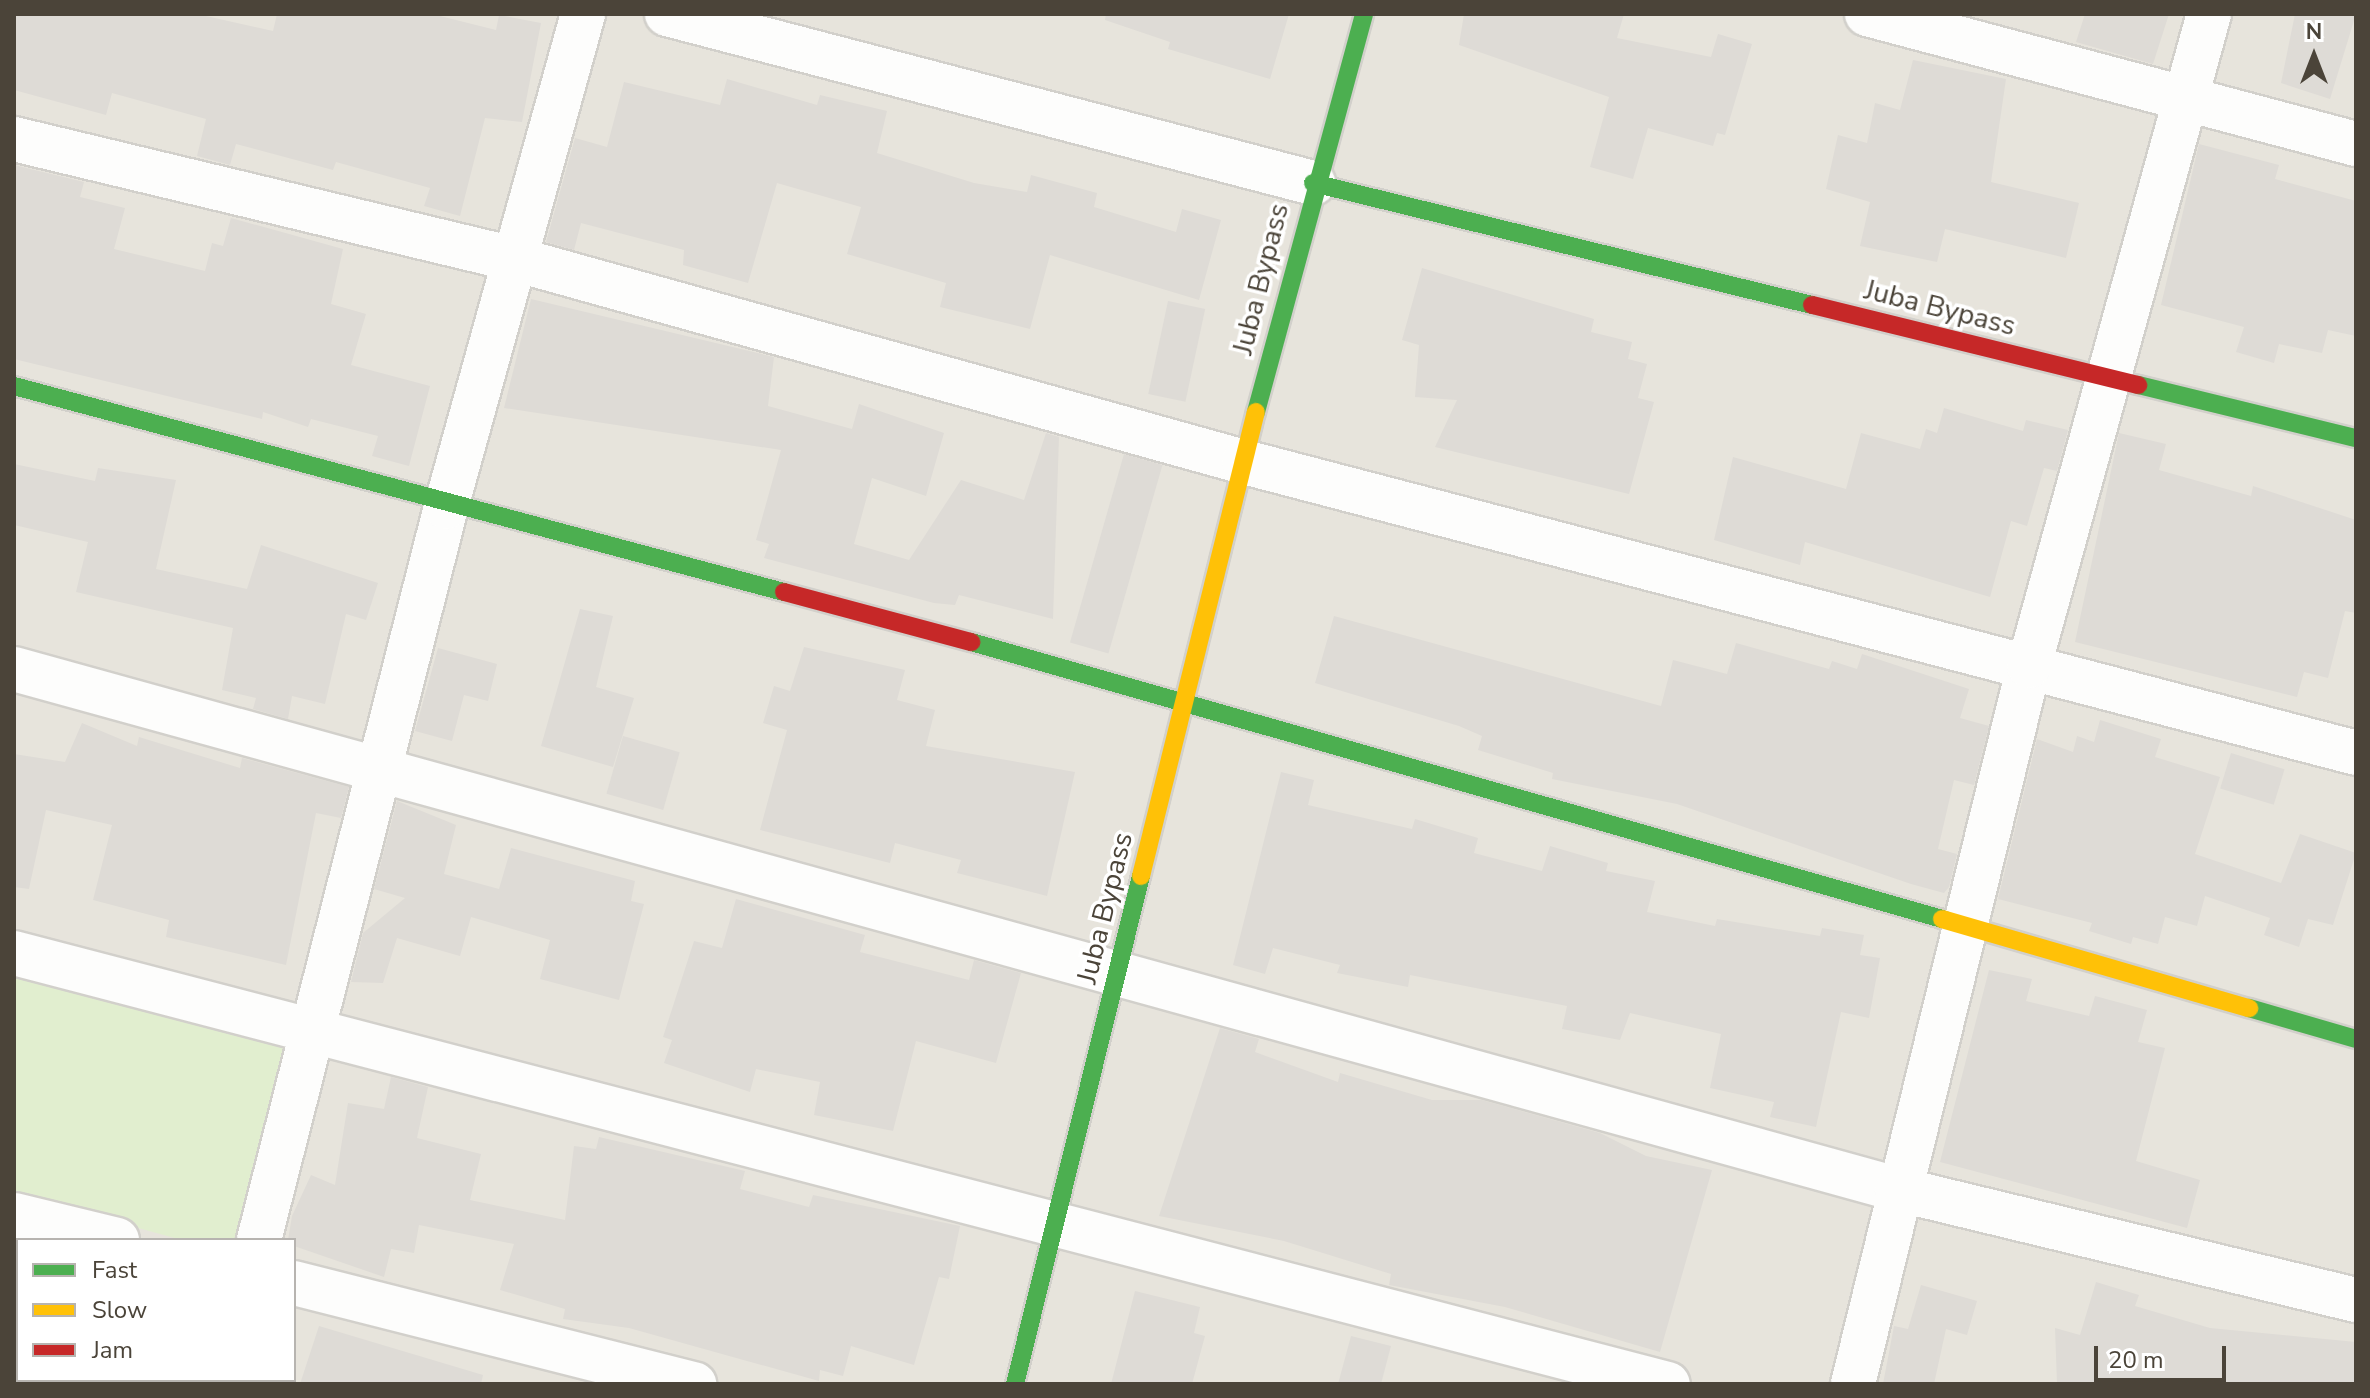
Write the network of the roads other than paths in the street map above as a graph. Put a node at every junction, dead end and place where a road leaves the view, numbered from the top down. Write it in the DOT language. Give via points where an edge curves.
graph roads {
  1 [pos="583,14"];
  2 [pos="667,14"];
  3 [pos="1364,14"];
  4 [pos="1867,14"];
  5 [pos="2209,14"];
  6 [pos="2180,97"];
  7 [pos="14,139"];
  8 [pos="2356,144"];
  9 [pos="1313,183"];
  10 [pos="518,260"];
  11 [pos="2104,377"];
  12 [pos="14,386"];
  13 [pos="2356,438"];
  14 [pos="1244,462"];
  15 [pos="446,507"];
  16 [pos="2029,666"];
  17 [pos="14,669"];
  18 [pos="1186,699"];
  19 [pos="2356,753"];
  20 [pos="379,770"];
  21 [pos="1964,926"];
  22 [pos="14,953"];
  23 [pos="1117,973"];
  24 [pos="313,1031"];
  25 [pos="2356,1039"];
  26 [pos="1897,1189"];
  27 [pos="14,1215"];
  28 [pos="1055,1225"];
  29 [pos="109,1238"];
  30 [pos="260,1238"];
  31 [pos="296,1284"];
  32 [pos="2356,1300"];
  33 [pos="694,1384"];
  34 [pos="1015,1384"];
  35 [pos="1668,1384"];
  36 [pos="1853,1384"];
  1 -- 10 [label="street"];
  2 -- 9 [label="street"];
  3 -- 9 [label="main road"];
  4 -- 6 [label="street"];
  5 -- 6 [label="street"];
  6 -- 8 [label="street"];
  6 -- 11 [label="street"];
  7 -- 10 [label="street"];
  9 -- 11 [label="main road, Juba Bypass"];
  9 -- 14 [label="main road, Juba Bypass"];
  10 -- 14 [label="street"];
  10 -- 15 [label="street"];
  11 -- 13 [label="main road, Juba Bypass"];
  11 -- 16 [label="street"];
  12 -- 15 [label="main road"];
  14 -- 16 [label="street"];
  14 -- 18 [label="main road, Juba Bypass"];
  15 -- 18 [label="main road"];
  15 -- 20 [label="street"];
  16 -- 19 [label="street"];
  16 -- 21 [label="street"];
  17 -- 20 [label="street"];
  18 -- 21 [label="main road"];
  18 -- 23 [label="main road, Juba Bypass"];
  20 -- 23 [label="street"];
  20 -- 24 [label="street"];
  21 -- 25 [label="main road"];
  21 -- 26 [label="street"];
  22 -- 24 [label="street"];
  23 -- 26 [label="street"];
  23 -- 28 [label="main road, Juba Bypass"];
  24 -- 28 [label="street"];
  24 -- 30 [label="street"];
  26 -- 32 [label="street"];
  26 -- 36 [label="street"];
  27 -- 29 [label="street"];
  28 -- 34 [label="main road, Juba Bypass"];
  28 -- 35 [label="street"];
  31 -- 33 [label="street"];
}
